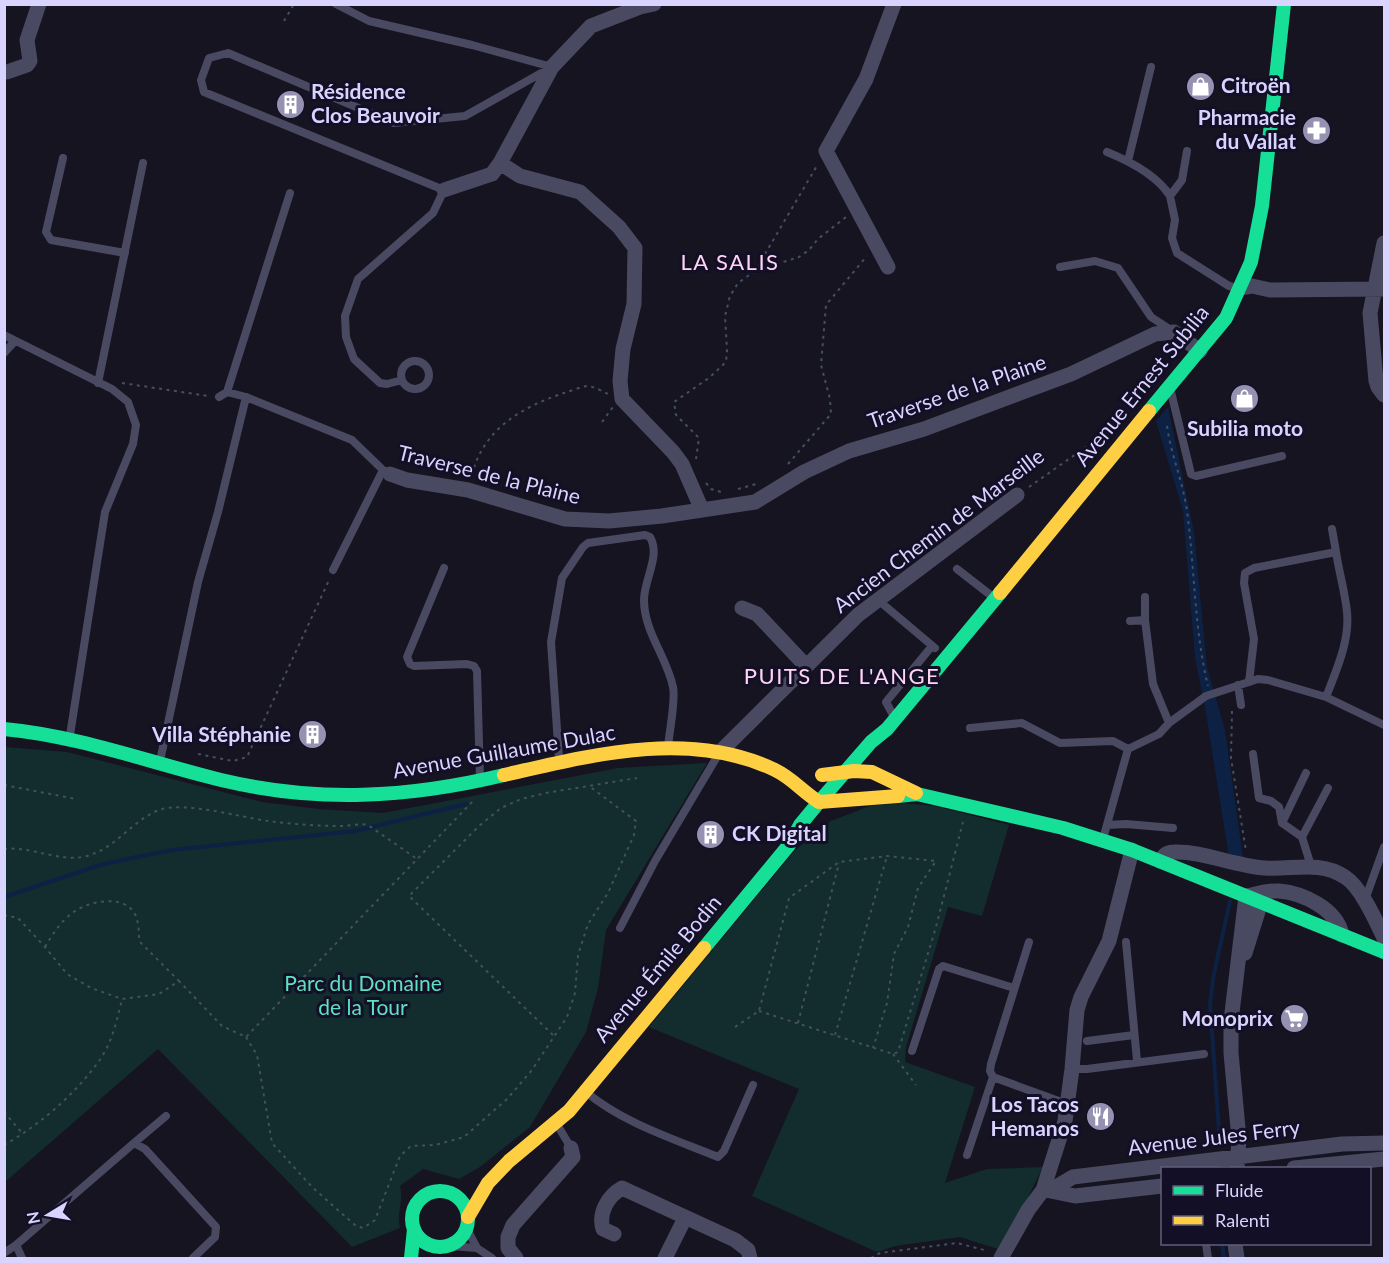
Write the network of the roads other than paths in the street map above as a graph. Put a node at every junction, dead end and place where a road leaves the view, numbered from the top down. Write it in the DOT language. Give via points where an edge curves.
graph roads {
  1 [pos="39,4"];
  2 [pos="336,4"];
  3 [pos="894,4"];
  4 [pos="1284,4"];
  5 [pos="641,6"];
  6 [pos="552,67"];
  7 [pos="1151,67"];
  8 [pos="7,72"];
  9 [pos="1187,151"];
  10 [pos="1107,152"];
  11 [pos="63,158"];
  12 [pos="1128,161"];
  13 [pos="143,163"];
  14 [pos="500,164"];
  15 [pos="444,190"];
  16 [pos="290,193"];
  17 [pos="1170,196"];
  18 [pos="1384,243"];
  19 [pos="125,253"];
  20 [pos="888,267"];
  21 [pos="1060,267"];
  22 [pos="1240,288"];
  23 [pos="1380,289"];
  24 [pos="1174,332"];
  25 [pos="4,335"];
  26 [pos="15,340"];
  27 [pos="1200,351"];
  28 [pos="4,353"];
  29 [pos="402,380"];
  30 [pos="98,383"];
  31 [pos="1170,388"];
  32 [pos="227,392"];
  33 [pos="1384,395"];
  34 [pos="219,397"];
  35 [pos="246,397"];
  36 [pos="1282,456"];
  37 [pos="386,472"];
  38 [pos="1017,495"];
  39 [pos="702,510"];
  40 [pos="1332,529"];
  41 [pos="1335,552"];
  42 [pos="444,568"];
  43 [pos="957,569"];
  44 [pos="333,570"];
  45 [pos="1145,597"];
  46 [pos="994,598"];
  47 [pos="877,600"];
  48 [pos="742,608"];
  49 [pos="1145,620"];
  50 [pos="1130,621"];
  51 [pos="932,646"];
  52 [pos="946,656"];
  53 [pos="806,666"];
  54 [pos="1249,682"];
  55 [pos="1238,685"];
  56 [pos="1326,698"];
  57 [pos="1241,705"];
  58 [pos="1169,723"];
  59 [pos="891,724"];
  60 [pos="1384,725"];
  61 [pos="970,728"];
  62 [pos="4,729"];
  63 [pos="69,737"];
  64 [pos="668,749"];
  65 [pos="1128,749"];
  66 [pos="720,752"];
  67 [pos="1253,754"];
  68 [pos="160,762"];
  69 [pos="559,764"];
  70 [pos="764,765"];
  71 [pos="887,767"];
  72 [pos="863,771"];
  73 [pos="845,772"];
  74 [pos="812,773"];
  75 [pos="1306,773"];
  76 [pos="480,781"];
  77 [pos="835,785"];
  78 [pos="901,785"];
  79 [pos="850,788"];
  80 [pos="1328,788"];
  81 [pos="917,794"];
  82 [pos="866,797"];
  83 [pos="819,802"];
  84 [pos="838,802"];
  85 [pos="802,823"];
  86 [pos="1282,823"];
  87 [pos="1107,825"];
  88 [pos="1173,828"];
  89 [pos="1302,837"];
  90 [pos="1103,839"];
  91 [pos="792,841"];
  92 [pos="1384,847"];
  93 [pos="1132,850"];
  94 [pos="1160,861"];
  95 [pos="1311,866"];
  96 [pos="1246,897"];
  97 [pos="1261,902"];
  98 [pos="1365,902"];
  99 [pos="620,928"];
  100 [pos="1342,935"];
  101 [pos="1384,938"];
  102 [pos="1029,942"];
  103 [pos="1126,942"];
  104 [pos="1384,952"];
  105 [pos="1236,982"];
  106 [pos="1014,988"];
  107 [pos="1134,1035"];
  108 [pos="1081,1036"];
  109 [pos="912,1051"];
  110 [pos="1204,1054"];
  111 [pos="1137,1062"];
  112 [pos="1072,1069"];
  113 [pos="993,1077"];
  114 [pos="753,1085"];
  115 [pos="585,1091"];
  116 [pos="1067,1104"];
  117 [pos="166,1116"];
  118 [pos="557,1124"];
  119 [pos="134,1143"];
  120 [pos="1384,1143"];
  121 [pos="571,1148"];
  122 [pos="967,1155"];
  123 [pos="1384,1159"];
  124 [pos="1238,1162"];
  125 [pos="1186,1167"];
  126 [pos="1304,1167"];
  127 [pos="1161,1169"];
  128 [pos="461,1185"];
  129 [pos="1161,1186"];
  130 [pos="1047,1190"];
  131 [pos="685,1218"];
  132 [pos="467,1223"];
  133 [pos="414,1229"];
  134 [pos="614,1234"];
  135 [pos="16,1245"];
  136 [pos="447,1246"];
  137 [pos="477,1248"];
  138 [pos="4,1252"];
  139 [pos="997,1256"];
  140 [pos="22,1258"];
  141 [pos="194,1258"];
  142 [pos="411,1258"];
  143 [pos="433,1258"];
  144 [pos="488,1258"];
  145 [pos="516,1258"];
  146 [pos="665,1258"];
  147 [pos="750,1258"];
  1 -- 8 [label="street" via="27,40 30,61"];
  2 -- 6 [label="lane" via="369,21"];
  3 -- 20 [label="street" via="866,79 826,151"];
  4 -- 22 [label="main road, Avenue Ernest Subilia" via="1262,206 1251,262"];
  5 -- 6 [label="street" via="591,26"];
  6 -- 14 [label="street"];
  6 -- 15 [label="lane" via="465,116 394,123 228,53 209,58 201,80 204,92"];
  7 -- 12 [label="lane"];
  9 -- 17 [label="lane" via="1182,180"];
  10 -- 12 [label="lane"];
  11 -- 19 [label="lane" via="46,232 51,240"];
  12 -- 17 [label="lane"];
  13 -- 19 [label="lane"];
  14 -- 15 [label="street" via="492,174"];
  14 -- 39 [label="street" via="520,176 580,192 635,248 634,304 622,349 622,399 682,464"];
  15 -- 29 [label="lane" via="433,213 358,279 345,316 346,337 354,359 380,382"];
  16 -- 32 [label="lane"];
  17 -- 22 [label="lane" via="1175,220 1172,238 1177,253 1229,286"];
  18 -- 23 [label="street"];
  19 -- 30 [label="lane"];
  21 -- 24 [label="lane" via="1095,261 1118,268 1151,317"];
  22 -- 23 [label="street"];
  22 -- 27 [label="main road, Avenue Ernest Subilia" via="1226,318"];
  23 -- 33 [label="street" via="1370,313 1376,381"];
  24 -- 27 [label="street"];
  24 -- 39 [label="street, Traverse de la Plaine" via="1155,334 1071,374 924,429 849,451 804,472 755,502"];
  25 -- 26 [label="lane"];
  26 -- 28 [label="lane"];
  26 -- 30 [label="lane"];
  27 -- 31 [label="main road, Avenue Ernest Subilia"];
  30 -- 63 [label="lane" via="128,402 136,424 133,444 105,512"];
  31 -- 36 [label="lane" via="1191,474"];
  31 -- 46 [label="main road, Avenue Ernest Subilia"];
  32 -- 34 [label="lane"];
  32 -- 35 [label="lane, Traverse de la Plaine"];
  35 -- 37 [label="lane, Traverse de la Plaine" via="352,440"];
  35 -- 68 [label="lane" via="198,582"];
  37 -- 39 [label="street, Traverse de la Plaine" via="408,480 468,490 565,519 609,521"];
  37 -- 44 [label="lane"];
  38 -- 47 [label="street, Ancien Chemin de Marseille"];
  40 -- 41 [label="lane"];
  41 -- 54 [label="lane" via="1245,573 1254,639"];
  41 -- 56 [label="lane" via="1347,614 1345,638"];
  42 -- 76 [label="lane" via="406,657 414,666 467,664 477,671"];
  43 -- 46 [label="lane"];
  45 -- 49 [label="lane"];
  46 -- 52 [label="main road, Avenue Ernest Subilia"];
  47 -- 51 [label="lane"];
  47 -- 53 [label="street, Ancien Chemin de Marseille"];
  48 -- 53 [label="street" via="758,614"];
  49 -- 50 [label="lane"];
  49 -- 58 [label="lane" via="1154,684"];
  51 -- 52 [label="lane"];
  51 -- 59 [label="lane" via="886,702"];
  52 -- 59 [label="main road, Avenue Ernest Subilia"];
  53 -- 66 [label="street, Ancien Chemin de Marseille"];
  54 -- 55 [label="lane"];
  54 -- 56 [label="lane" via="1268,681"];
  55 -- 57 [label="lane"];
  55 -- 58 [label="lane" via="1210,695"];
  56 -- 60 [label="lane"];
  58 -- 65 [label="lane" via="1159,734"];
  59 -- 72 [label="main road, Avenue Ernest Subilia" via="881,747"];
  59 -- 73 [label="main road, Avenue Ernest Subilia"];
  61 -- 65 [label="lane" via="1022,723 1060,743 1113,741"];
  62 -- 63 [label="main road, Avenue Guillaume Dulac"];
  63 -- 68 [label="main road, Avenue Guillaume Dulac"];
  64 -- 66 [label="main road, Avenue Guillaume Dulac"];
  64 -- 69 [label="main road, Avenue Guillaume Dulac" via="618,752"];
  64 -- 69 [label="lane" via="674,688 644,610 654,556 652,540 645,535 593,541 583,547 562,578 551,642"];
  65 -- 87 [label="lane"];
  66 -- 70 [label="main road, Avenue Guillaume Dulac"];
  66 -- 99 [label="lane, Ancien Chemin de Marseille"];
  67 -- 86 [label="lane" via="1258,798 1279,807"];
  68 -- 76 [label="main road, Avenue Guillaume Dulac" via="221,780 326,795 401,794"];
  69 -- 76 [label="main road, Avenue Guillaume Dulac"];
  70 -- 74 [label="main road, Avenue Guillaume Dulac"];
  70 -- 83 [label="main road, Avenue Guillaume Dulac" via="792,780"];
  70 -- 85 [label="main road" via="792,795"];
  71 -- 78 [label="main road"];
  72 -- 73 [label="main road, Avenue Guillaume Dulac"];
  72 -- 78 [label="main road"];
  72 -- 79 [label="main road, Avenue Émile Bodin"];
  73 -- 74 [label="main road, Avenue Guillaume Dulac"];
  73 -- 77 [label="main road, Avenue Émile Bodin"];
  73 -- 79 [label="main road"];
  74 -- 77 [label="main road" via="829,778"];
  75 -- 86 [label="lane"];
  77 -- 83 [label="main road, Avenue Émile Bodin"];
  77 -- 84 [label="main road"];
  78 -- 81 [label="main road"];
  79 -- 82 [label="main road" via="856,795"];
  79 -- 84 [label="main road, Avenue Émile Bodin"];
  80 -- 89 [label="lane"];
  81 -- 82 [label="main road"];
  81 -- 90 [label="main road"];
  82 -- 84 [label="main road"];
  83 -- 84 [label="main road"];
  83 -- 85 [label="main road, Avenue Émile Bodin"];
  84 -- 91 [label="main road, Avenue Émile Bodin"];
  85 -- 91 [label="main road, Avenue Émile Bodin"];
  86 -- 89 [label="lane"];
  87 -- 88 [label="lane"];
  87 -- 90 [label="lane"];
  89 -- 95 [label="lane"];
  90 -- 93 [label="main road"];
  91 -- 115 [label="main road, Avenue Émile Bodin"];
  92 -- 98 [label="lane"];
  93 -- 94 [label="main road"];
  93 -- 108 [label="street" via="1109,941 1077,1010"];
  94 -- 95 [label="street" via="1166,853 1174,852 1266,868"];
  94 -- 96 [label="main road"];
  95 -- 98 [label="street" via="1347,877"];
  96 -- 97 [label="main road"];
  96 -- 100 [label="street" via="1267,891 1293,893 1332,915"];
  96 -- 105 [label="street"];
  97 -- 100 [label="main road"];
  97 -- 105 [label="street"];
  98 -- 101 [label="street"];
  100 -- 104 [label="main road"];
  102 -- 106 [label="lane"];
  103 -- 107 [label="lane"];
  105 -- 124 [label="street" via="1231,1032"];
  106 -- 109 [label="lane" via="943,966"];
  106 -- 113 [label="lane" via="991,1064"];
  107 -- 108 [label="lane"];
  107 -- 111 [label="lane"];
  108 -- 112 [label="street"];
  110 -- 111 [label="lane"];
  111 -- 112 [label="lane"];
  112 -- 116 [label="street"];
  113 -- 116 [label="lane"];
  113 -- 122 [label="lane"];
  114 -- 115 [label="lane" via="718,1157 601,1105"];
  115 -- 118 [label="main road, Avenue Émile Bodin"];
  116 -- 130 [label="street"];
  117 -- 119 [label="lane"];
  118 -- 121 [label="lane"];
  118 -- 128 [label="main road, Avenue Émile Bodin" via="526,1140"];
  118 -- 132 [label="main road, Avenue Émile Bodin" via="493,1179 480,1194"];
  119 -- 135 [label="lane"];
  119 -- 141 [label="lane" via="145,1149 216,1227 215,1237"];
  120 -- 124 [label="street, Avenue Jules Ferry" via="1342,1144"];
  121 -- 145 [label="street" via="573,1156 513,1226 508,1248"];
  123 -- 126 [label="street, Avenue Jules Ferry"];
  124 -- 125 [label="street, Avenue Jules Ferry"];
  127 -- 130 [label="street, Avenue Jules Ferry" via="1073,1178"];
  128 -- 132 [label="main road" via="460,1199 467,1210"];
  128 -- 133 [label="main road" via="419,1200 412,1219"];
  129 -- 130 [label="street, Avenue Jules Ferry" via="1075,1196"];
  130 -- 139 [label="street" via="1028,1210"];
  131 -- 134 [label="street" via="622,1188 602,1211 600,1220 603,1228"];
  131 -- 146 [label="street"];
  131 -- 147 [label="street" via="735,1240 748,1250"];
  132 -- 136 [label="main road" via="457,1242"];
  132 -- 137 [label="lane"];
  133 -- 136 [label="main road" via="426,1244"];
  133 -- 142 [label="main road"];
  135 -- 138 [label="lane"];
  135 -- 140 [label="lane"];
  136 -- 137 [label="lane"];
  136 -- 143 [label="main road"];
  137 -- 144 [label="lane"];
}
